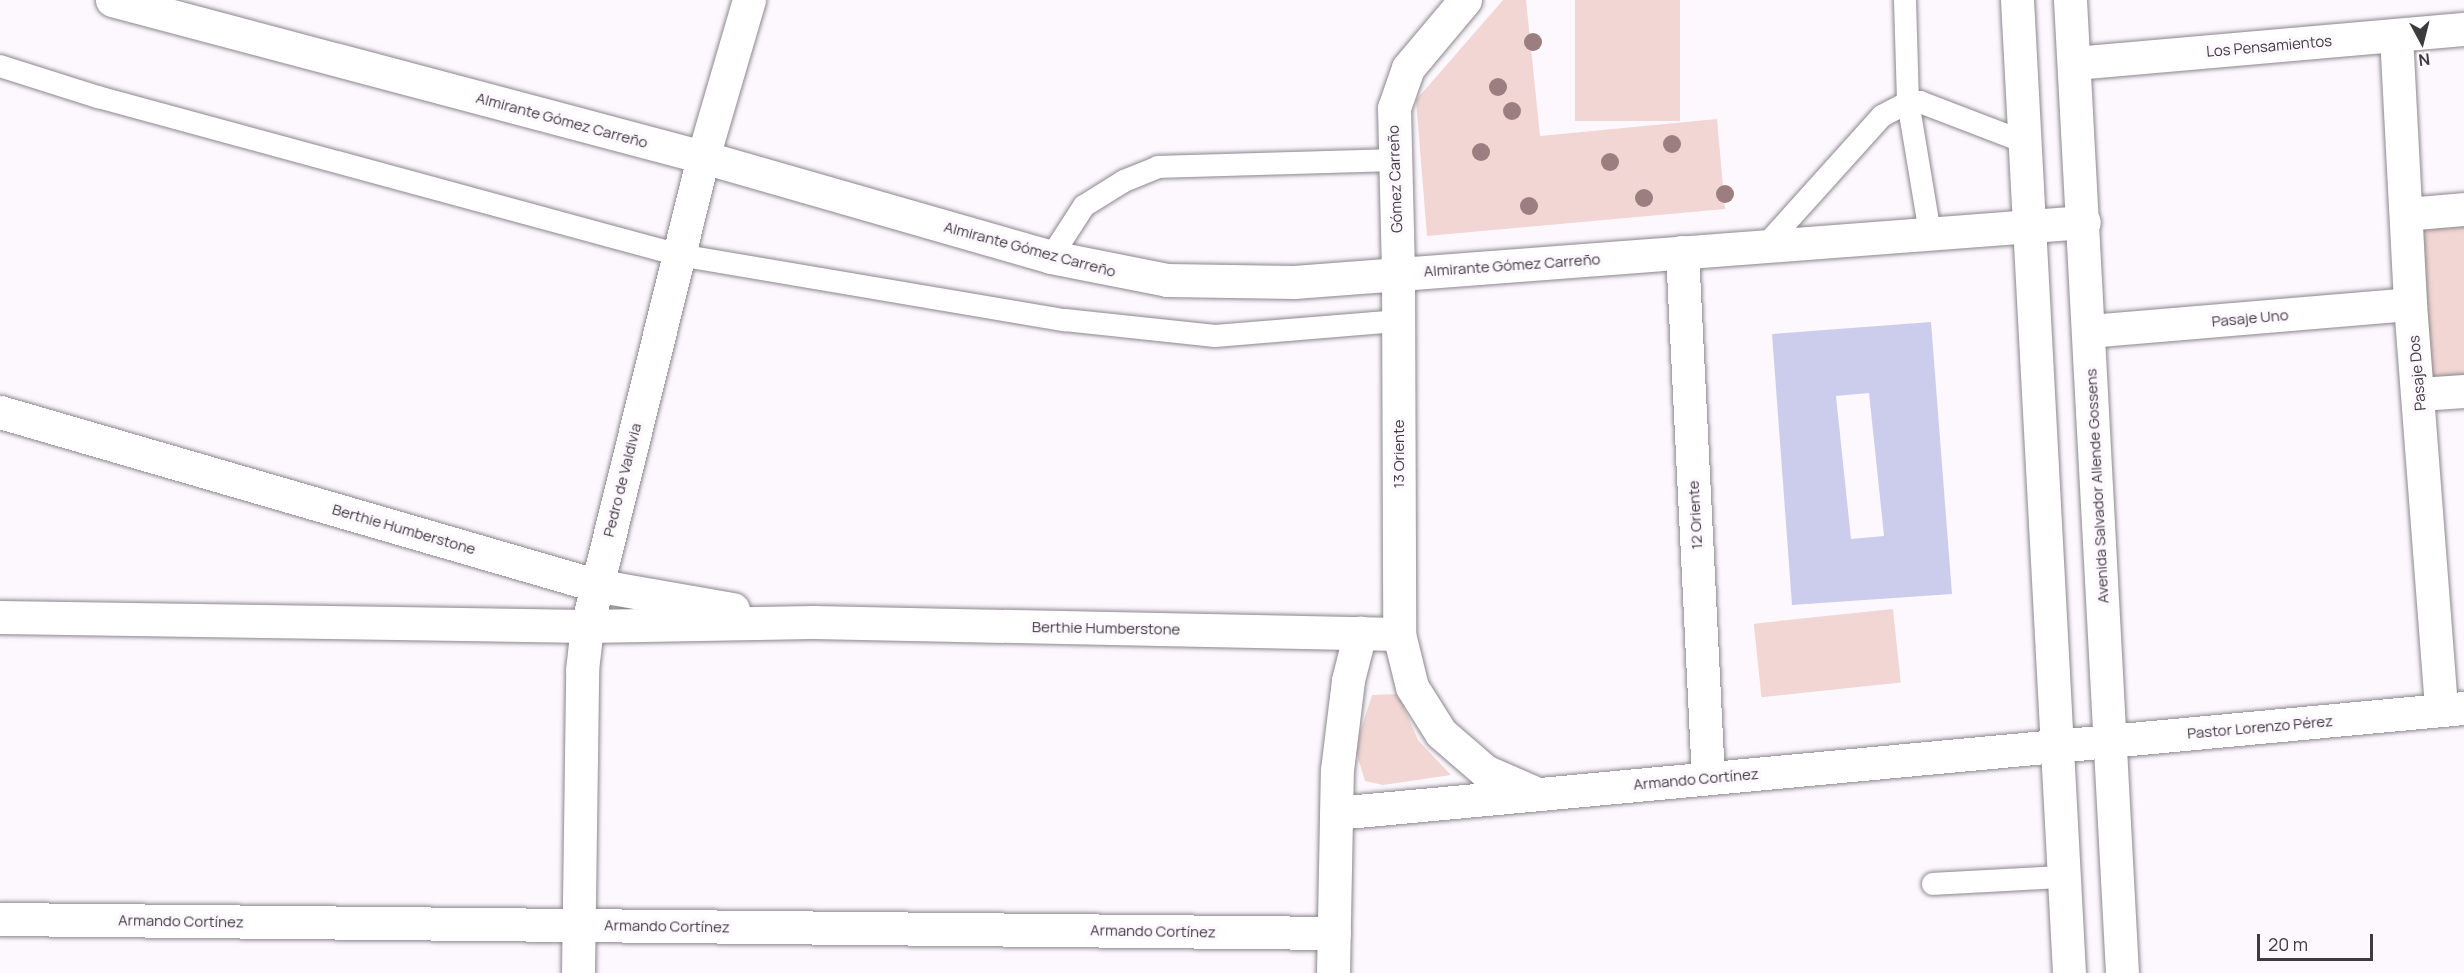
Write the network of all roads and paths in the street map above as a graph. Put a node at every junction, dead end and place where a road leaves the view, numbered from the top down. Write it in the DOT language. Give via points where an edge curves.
graph roads {
  1 [pos="112,0"];
  2 [pos="748,0"];
  3 [pos="1465,0"];
  4 [pos="1905,0"];
  5 [pos="2017,0"];
  6 [pos="2070,0"];
  7 [pos="2464,29"];
  8 [pos="2396,35"];
  9 [pos="2074,63"];
  10 [pos="0,66"];
  11 [pos="1908,102"];
  12 [pos="2024,142"];
  13 [pos="703,158"];
  14 [pos="1393,160"];
  15 [pos="2464,209"];
  16 [pos="2406,214"];
  17 [pos="2084,222"];
  18 [pos="2030,226"];
  19 [pos="1930,233"];
  20 [pos="1765,246"];
  21 [pos="1682,252"];
  22 [pos="679,255"];
  23 [pos="1051,258"];
  24 [pos="1398,274"];
  25 [pos="2410,304"];
  26 [pos="1399,321"];
  27 [pos="2089,331"];
  28 [pos="2464,391"];
  29 [pos="2419,394"];
  30 [pos="0,412"];
  31 [pos="595,585"];
  32 [pos="0,617"];
  33 [pos="813,622"];
  34 [pos="587,626"];
  35 [pos="1360,633"];
  36 [pos="1399,634"];
  37 [pos="2453,709"];
  38 [pos="2110,741"];
  39 [pos="2057,745"];
  40 [pos="1708,778"];
  41 [pos="1538,794"];
  42 [pos="1336,813"];
  43 [pos="2064,877"];
  44 [pos="1933,884"];
  45 [pos="0,920"];
  46 [pos="579,926"];
  47 [pos="1334,933"];
  48 [pos="578,973"];
  49 [pos="1333,973"];
  50 [pos="2069,973"];
  51 [pos="2122,973"];
  1 -- 13 [label="street, Almirante Gómez Carreño"];
  2 -- 13 [label="street, Pedro de Valdivia"];
  3 -- 14 [label="street, Gómez Carreño" via="1420,51 1398,87 1392,128"];
  4 -- 11 [label="lane"];
  5 -- 12 [label="street"];
  6 -- 9 [label="street, Avenida Salvador Allende Gossens"];
  7 -- 8 [label="street, Los Pensamientos"];
  8 -- 9 [label="street, Los Pensamientos"];
  8 -- 16 [label="street, Pasaje Dos"];
  9 -- 17 [label="street, Avenida Salvador Allende Gossens"];
  10 -- 22 [label="lane" via="98,97"];
  11 -- 12 [label="lane" via="1920,102"];
  11 -- 19 [label="lane"];
  11 -- 20 [label="lane" via="1882,116"];
  12 -- 18 [label="street"];
  13 -- 22 [label="street, Pedro de Valdivia"];
  13 -- 23 [label="street, Almirante Gómez Carreño"];
  14 -- 23 [label="lane" via="1158,167 1124,181 1084,206"];
  14 -- 24 [label="street, Gómez Carreño"];
  15 -- 16 [label="street"];
  16 -- 25 [label="street, Pasaje Dos"];
  17 -- 18 [label="street, Almirante Gómez Carreño"];
  17 -- 27 [label="street, Avenida Salvador Allende Gossens"];
  18 -- 19 [label="street, Almirante Gómez Carreño"];
  18 -- 39 [label="street"];
  19 -- 20 [label="street, Almirante Gómez Carreño"];
  20 -- 21 [label="street, Almirante Gómez Carreño"];
  21 -- 24 [label="street, Almirante Gómez Carreño"];
  21 -- 40 [label="street, 12 Oriente"];
  22 -- 26 [label="lane" via="1065,320 1215,336"];
  22 -- 31 [label="street, Pedro de Valdivia"];
  23 -- 24 [label="street, Almirante Gómez Carreño" via="1167,280 1230,284"];
  24 -- 26 [label="street, 13 Oriente"];
  25 -- 27 [label="street, Pasaje Uno"];
  25 -- 29 [label="street, Pasaje Dos"];
  26 -- 36 [label="street, 13 Oriente"];
  27 -- 38 [label="street, Avenida Salvador Allende Gossens"];
  28 -- 29 [label="street"];
  29 -- 37 [label="street, Pasaje Dos"];
  30 -- 31 [label="street, Berthie Humberstone"];
  31 -- 33 [label="street, Berthie Humberstone"];
  31 -- 34 [label="street, Pedro de Valdivia"];
  32 -- 34 [label="street, Berthie Humberstone"];
  33 -- 34 [label="street, Berthie Humberstone"];
  33 -- 35 [label="street, Berthie Humberstone"];
  34 -- 46 [label="street, Pedro de Valdivia" via="582,670"];
  35 -- 36 [label="street, Berthie Humberstone"];
  35 -- 42 [label="street" via="1341,727"];
  36 -- 41 [label="street, 13 Oriente" via="1412,687 1441,733 1485,771"];
  37 -- 38 [label="street, Pastor Lorenzo Pérez"];
  38 -- 39 [label="street, Pastor Lorenzo Pérez"];
  38 -- 51 [label="street, Avenida Salvador Allende Gossens"];
  39 -- 40 [label="street, Armando Cortínez"];
  39 -- 43 [label="street"];
  40 -- 41 [label="street, Armando Cortínez"];
  41 -- 42 [label="street, Armando Cortínez"];
  42 -- 47 [label="street"];
  43 -- 44 [label="lane"];
  43 -- 50 [label="street"];
  45 -- 46 [label="street, Armando Cortínez"];
  46 -- 47 [label="street, Armando Cortínez"];
  46 -- 48 [label="street, Pedro de Valdivia"];
  47 -- 49 [label="street"];
}
